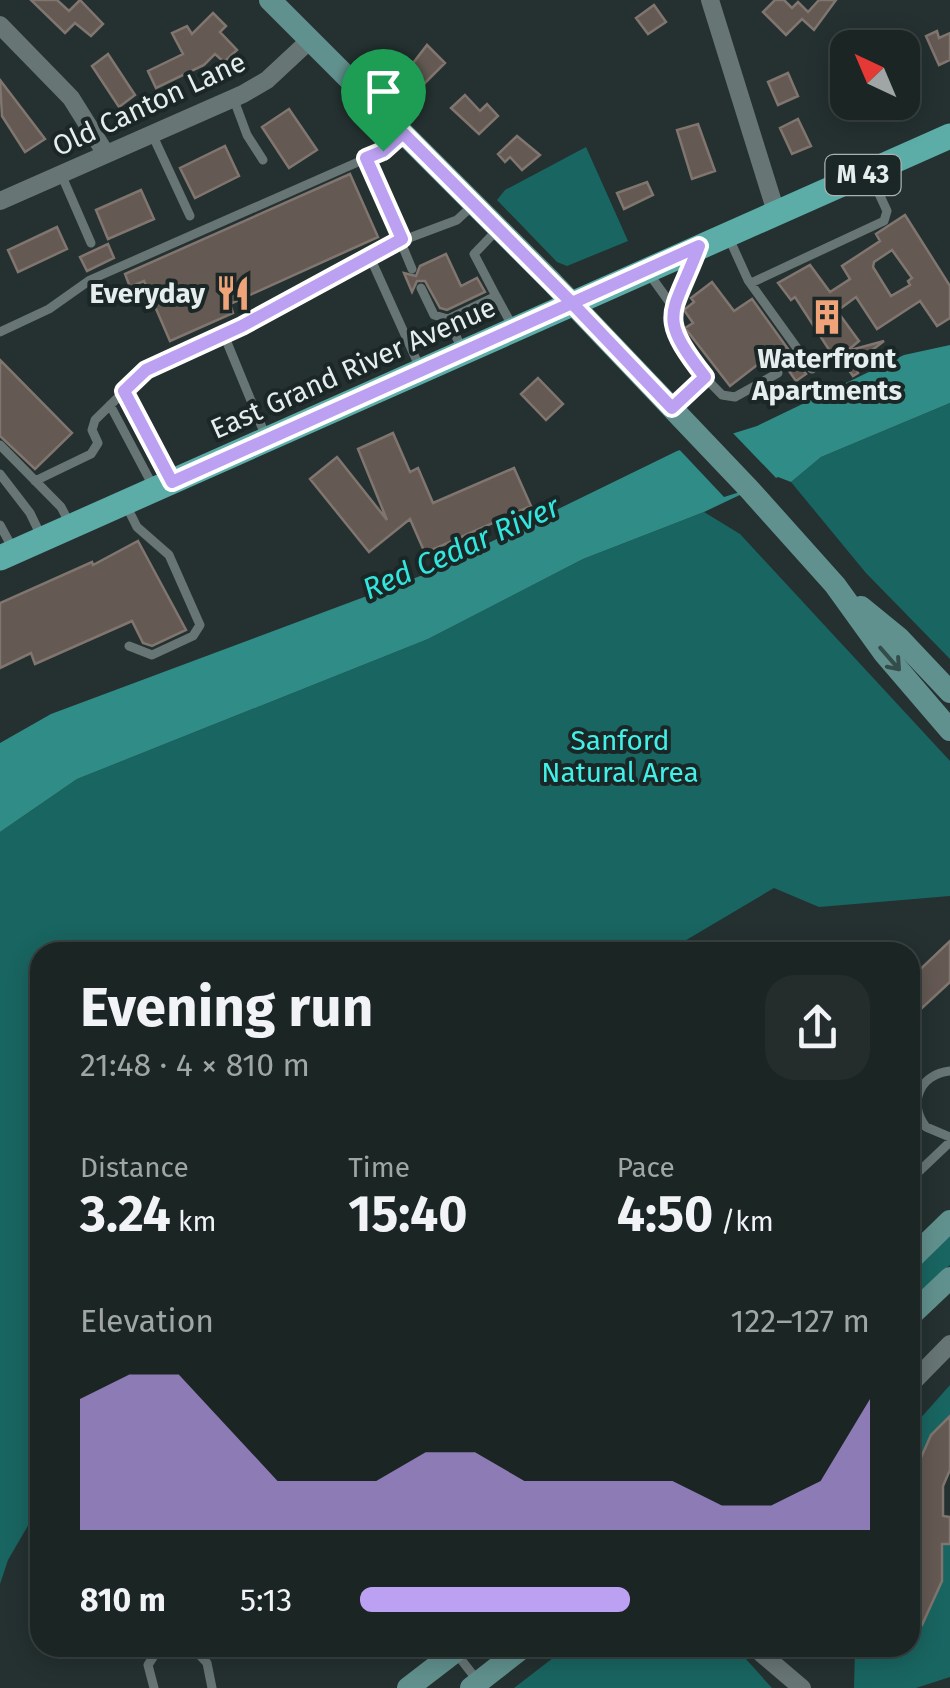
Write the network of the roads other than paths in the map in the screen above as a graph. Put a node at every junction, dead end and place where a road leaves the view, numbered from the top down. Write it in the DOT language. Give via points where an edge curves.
graph roads {
  1 [pos="270,0"];
  2 [pos="710,0"];
  3 [pos="0,25"];
  4 [pos="310,40"];
  5 [pos="233,98"];
  6 [pos="403,133"];
  7 [pos="152,134"];
  8 [pos="950,136"];
  9 [pos="106,154"];
  10 [pos="366,158"];
  11 [pos="263,160"];
  12 [pos="869,172"];
  13 [pos="61,174"];
  14 [pos="0,201"];
  15 [pos="474,204"];
  16 [pos="776,212"];
  17 [pos="190,216"];
  18 [pos="499,229"];
  19 [pos="727,233"];
  20 [pos="402,239"];
  21 [pos="91,244"];
  22 [pos="699,246"];
  23 [pos="369,254"];
  24 [pos="646,269"];
  25 [pos="412,270"];
  26 [pos="751,283"];
  27 [pos="421,288"];
  28 [pos="496,296"];
  29 [pos="572,303"];
  30 [pos="673,307"];
  31 [pos="448,319"];
  32 [pos="514,329"];
  33 [pos="0,332"];
  34 [pos="224,334"];
  35 [pos="463,352"];
  36 [pos="812,368"];
  37 [pos="421,370"];
  38 [pos="778,373"];
  39 [pos="705,377"];
  40 [pos="124,391"];
  41 [pos="110,405"];
  42 [pos="672,408"];
  43 [pos="267,439"];
  44 [pos="0,445"];
  45 [pos="0,474"];
  46 [pos="35,480"];
  47 [pos="163,485"];
  48 [pos="125,502"];
  49 [pos="0,526"];
  50 [pos="72,526"];
  51 [pos="42,539"];
  52 [pos="7,555"];
  53 [pos="835,585"];
  54 [pos="129,646"];
  55 [pos="950,692"];
  56 [pos="950,730"];
  57 [pos="950,1071"];
  58 [pos="920,1090"];
  59 [pos="920,1115"];
  60 [pos="950,1140"];
  61 [pos="920,1170"];
  62 [pos="950,1222"];
  63 [pos="920,1250"];
  64 [pos="950,1278"];
  65 [pos="920,1306"];
  66 [pos="948,1351"];
  67 [pos="920,1377"];
  68 [pos="153,1657"];
  69 [pos="201,1657"];
  70 [pos="445,1657"];
  71 [pos="459,1657"];
  72 [pos="511,1657"];
  73 [pos="765,1657"];
  74 [pos="769,1657"];
  75 [pos="475,1685"];
  76 [pos="154,1688"];
  77 [pos="212,1688"];
  78 [pos="408,1688"];
  79 [pos="784,1688"];
  80 [pos="802,1688"];
  1 -- 4 [label="street"];
  2 -- 16 [label="street"];
  3 -- 9 [label="street" via="71,98"];
  4 -- 5 [label="street, Old Canton Lane" via="268,80"];
  4 -- 6 [label="street"];
  5 -- 7 [label="street, Old Canton Lane"];
  5 -- 11 [label="lane"];
  6 -- 10 [label="lane"];
  6 -- 15 [label="street"];
  7 -- 9 [label="street, Old Canton Lane"];
  7 -- 17 [label="lane"];
  8 -- 12 [label="main road, East Grand River Avenue / M 43"];
  9 -- 13 [label="street, Old Canton Lane"];
  10 -- 20 [label="lane"];
  10 -- 33 [label="lane" via="90,280 49,310"];
  12 -- 16 [label="main road, East Grand River Avenue / M 43"];
  12 -- 26 [label="lane" via="884,220"];
  13 -- 14 [label="street, Old Canton Lane"];
  13 -- 21 [label="lane"];
  15 -- 18 [label="street"];
  15 -- 20 [label="lane" via="457,220"];
  16 -- 19 [label="main road, East Grand River Avenue / M 43"];
  18 -- 28 [label="lane" via="474,254"];
  18 -- 29 [label="street"];
  19 -- 22 [label="main road, East Grand River Avenue / M 43"];
  19 -- 26 [label="lane"];
  20 -- 23 [label="lane"];
  20 -- 25 [label="lane"];
  22 -- 24 [label="main road, East Grand River Avenue / M 43"];
  22 -- 30 [label="lane"];
  23 -- 34 [label="lane"];
  23 -- 37 [label="lane"];
  24 -- 29 [label="main road, East Grand River Avenue / M 43"];
  24 -- 30 [label="lane"];
  26 -- 36 [label="lane"];
  27 -- 31 [label="lane" via="434,315"];
  28 -- 31 [label="lane"];
  28 -- 32 [label="lane"];
  29 -- 32 [label="main road, East Grand River Avenue / M 43"];
  29 -- 42 [label="street"];
  30 -- 39 [label="lane" via="674,336"];
  31 -- 35 [label="lane"];
  32 -- 35 [label="main road, East Grand River Avenue / M 43"];
  34 -- 40 [label="lane" via="146,370"];
  34 -- 43 [label="lane"];
  35 -- 37 [label="main road, East Grand River Avenue / M 43"];
  37 -- 43 [label="main road, East Grand River Avenue / M 43"];
  38 -- 39 [label="lane" via="730,398"];
  39 -- 42 [label="lane"];
  40 -- 41 [label="lane"];
  40 -- 47 [label="lane"];
  41 -- 46 [label="lane" via="92,424 98,443 91,454"];
  41 -- 47 [label="lane"];
  42 -- 53 [label="street"];
  43 -- 47 [label="main road, East Grand River Avenue / M 43"];
  44 -- 46 [label="lane"];
  45 -- 51 [label="lane"];
  46 -- 50 [label="lane"];
  47 -- 48 [label="main road, East Grand River Avenue / M 43"];
  48 -- 50 [label="main road, East Grand River Avenue / M 43"];
  48 -- 54 [label="lane" via="137,526 169,555 200,625 193,636 152,656"];
  49 -- 52 [label="lane"];
  50 -- 51 [label="main road, East Grand River Avenue / M 43"];
  51 -- 52 [label="main road, East Grand River Avenue / M 43"];
  53 -- 55 [label="street"];
  53 -- 56 [label="street, one-way"];
  57 -- 58 [label="lane"];
  59 -- 60 [label="lane" via="926,1128"];
  60 -- 61 [label="lane"];
  62 -- 63 [label="street"];
  64 -- 65 [label="street"];
  66 -- 67 [label="street"];
  68 -- 76 [label="lane" via="148,1665"];
  69 -- 77 [label="lane"];
  70 -- 78 [label="street"];
  71 -- 75 [label="lane"];
  72 -- 75 [label="street"];
  73 -- 79 [label="street"];
  74 -- 80 [label="street"];
}
